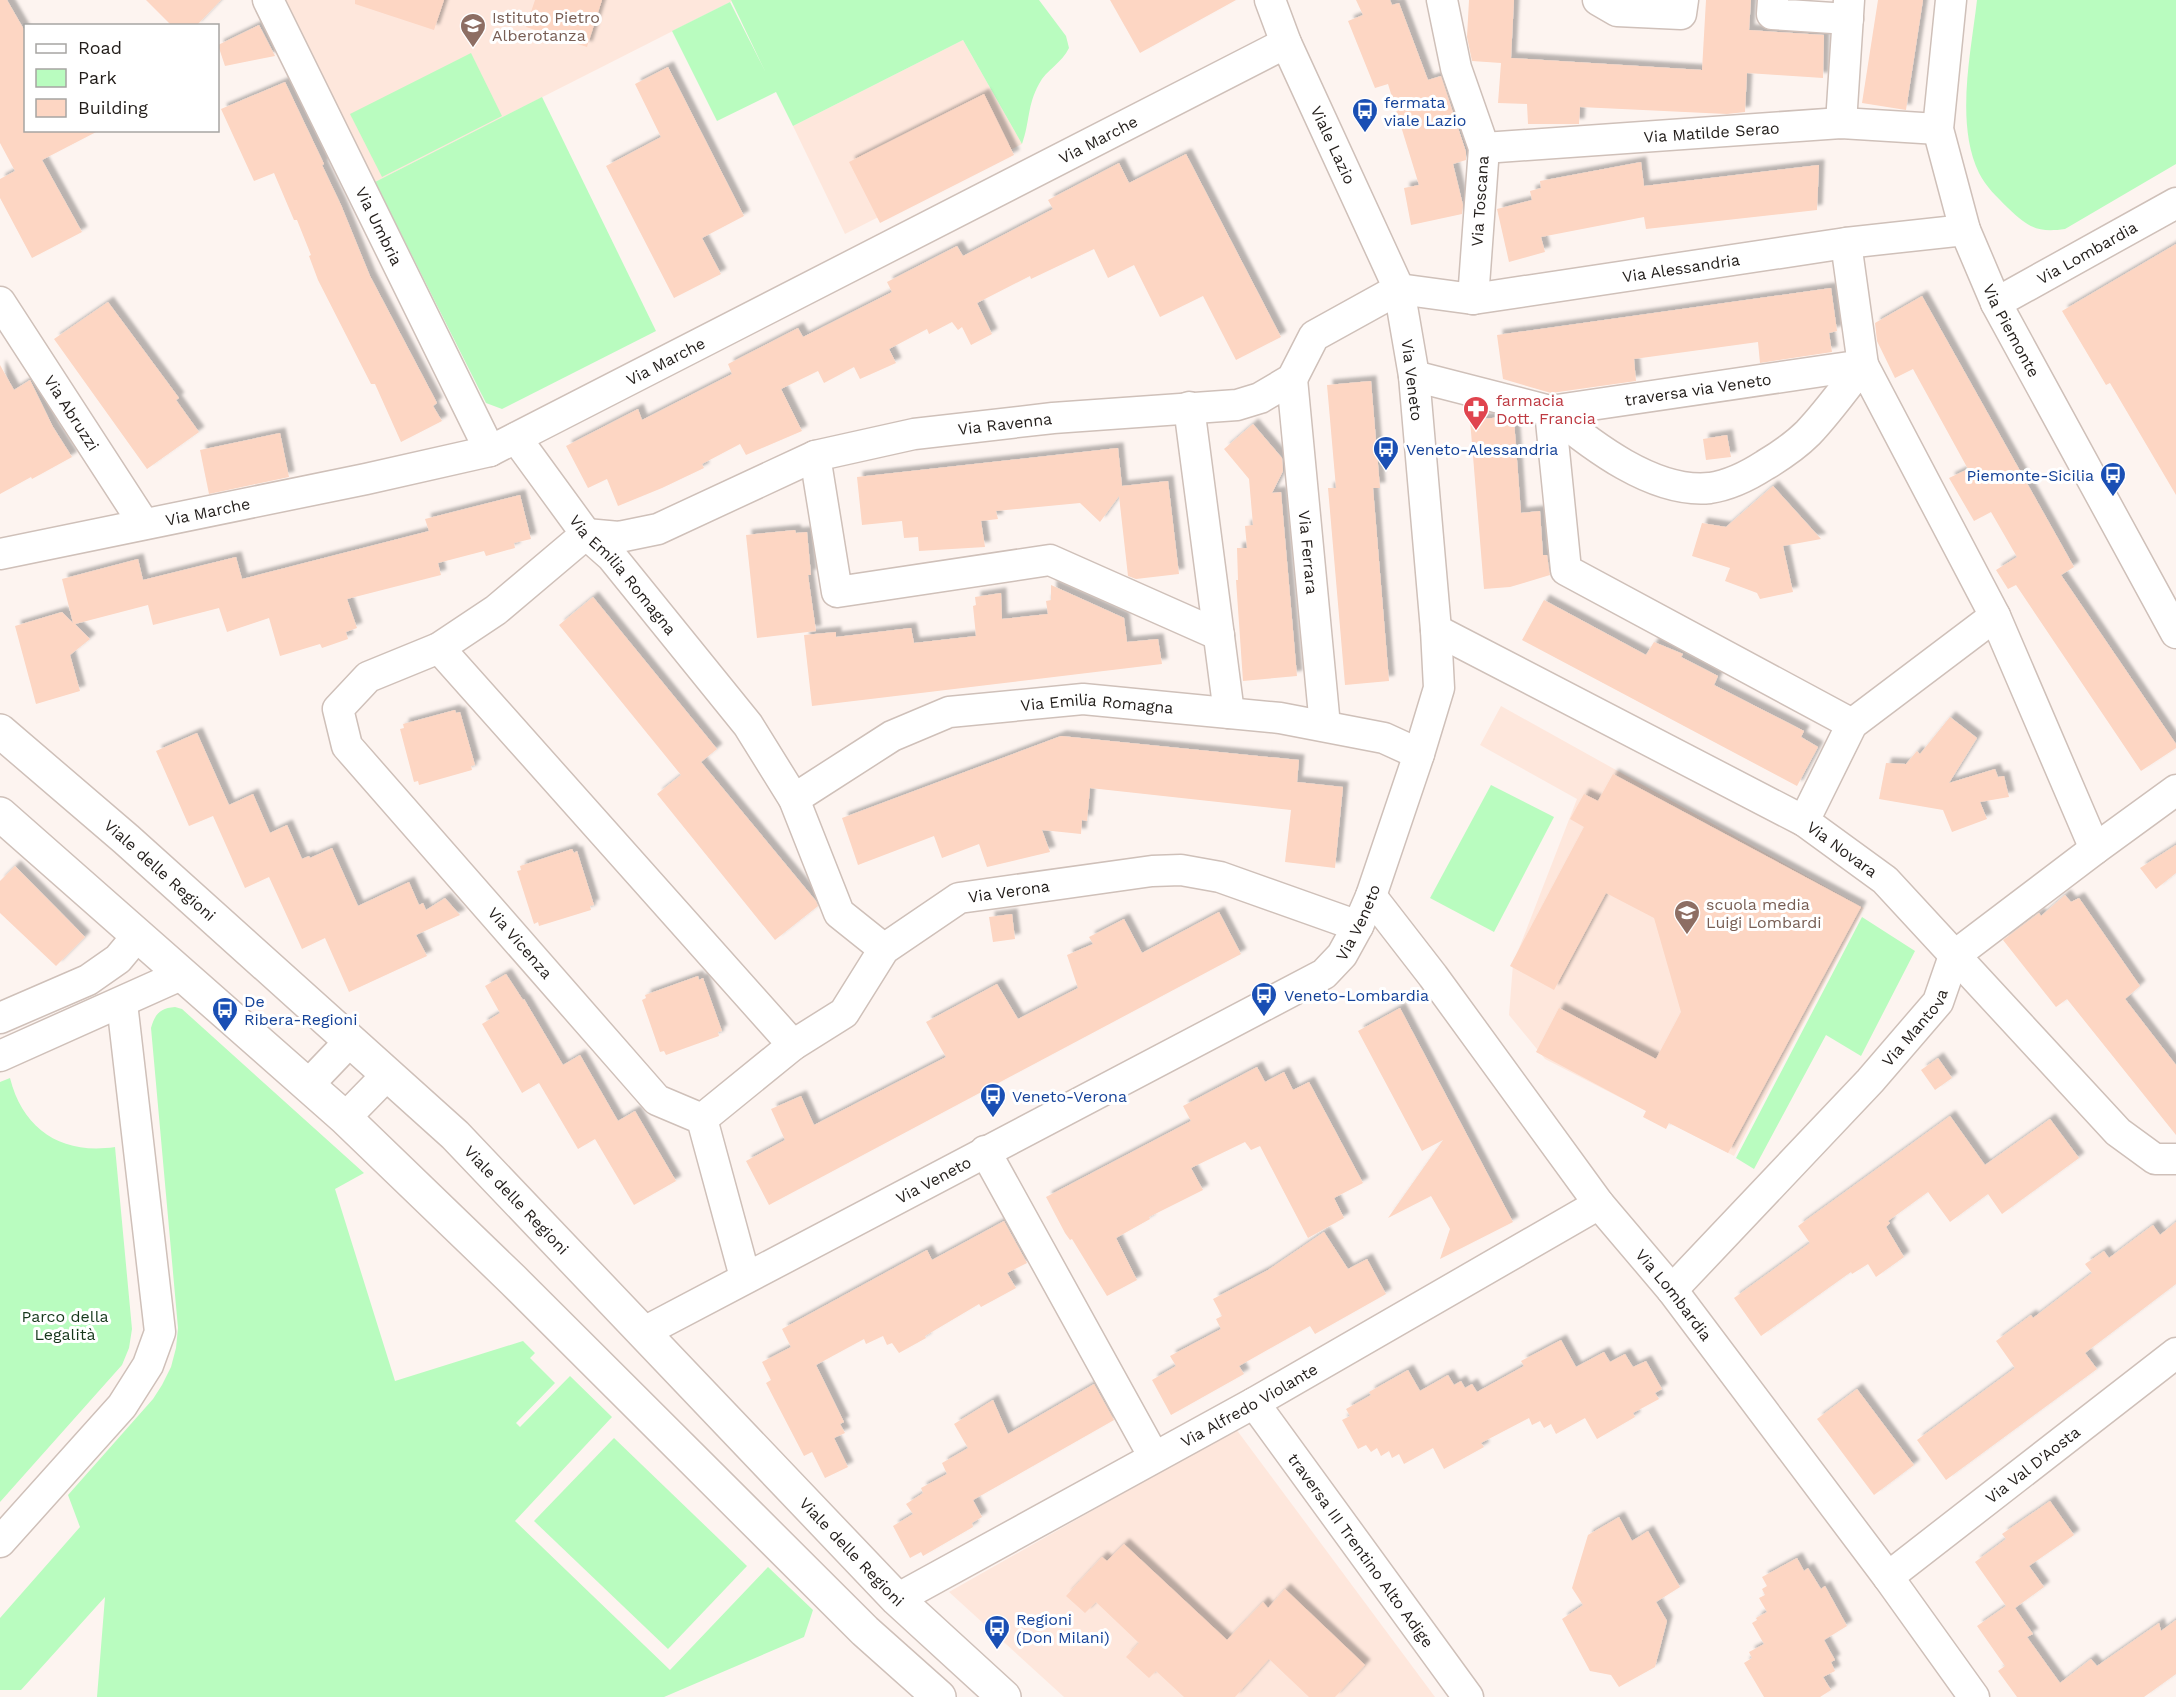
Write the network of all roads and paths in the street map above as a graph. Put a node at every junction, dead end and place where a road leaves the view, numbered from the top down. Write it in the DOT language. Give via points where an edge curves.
graph roads {
  1 [pos="268,0"];
  2 [pos="1270,0"];
  3 [pos="1442,0"];
  4 [pos="1598,0"];
  5 [pos="1683,0"];
  6 [pos="1773,0"];
  7 [pos="1951,0"];
  8 [pos="1848,10"];
  9 [pos="1286,44"];
  10 [pos="1841,123"];
  11 [pos="1938,129"];
  12 [pos="1484,148"];
  13 [pos="2176,202"];
  14 [pos="1965,230"];
  15 [pos="1846,243"];
  16 [pos="1399,289"];
  17 [pos="1473,299"];
  18 [pos="0,302"];
  19 [pos="1996,303"];
  20 [pos="1863,365"];
  21 [pos="1414,376"];
  22 [pos="1292,379"];
  23 [pos="1189,407"];
  24 [pos="1550,411"];
  25 [pos="503,445"];
  26 [pos="815,456"];
  27 [pos="144,524"];
  28 [pos="586,534"];
  29 [pos="0,554"];
  30 [pos="1995,616"];
  31 [pos="1436,630"];
  32 [pos="2176,633"];
  33 [pos="1219,635"];
  34 [pos="439,648"];
  35 [pos="1229,713"];
  36 [pos="1852,724"];
  37 [pos="1325,726"];
  38 [pos="0,731"];
  39 [pos="1419,754"];
  40 [pos="2176,790"];
  41 [pos="794,799"];
  42 [pos="0,814"];
  43 [pos="1804,821"];
  44 [pos="2095,849"];
  45 [pos="1371,896"];
  46 [pos="1358,926"];
  47 [pos="138,935"];
  48 [pos="884,949"];
  49 [pos="1954,956"];
  50 [pos="183,974"];
  51 [pos="122,1003"];
  52 [pos="0,1018"];
  53 [pos="350,1041"];
  54 [pos="793,1045"];
  55 [pos="0,1056"];
  56 [pos="387,1074"];
  57 [pos="308,1085"];
  58 [pos="345,1118"];
  59 [pos="702,1119"];
  60 [pos="985,1151"];
  61 [pos="2176,1159"];
  62 [pos="1599,1204"];
  63 [pos="746,1277"];
  64 [pos="1672,1290"];
  65 [pos="644,1332"];
  66 [pos="2176,1353"];
  67 [pos="1254,1403"];
  68 [pos="1154,1456"];
  69 [pos="0,1542"];
  70 [pos="1888,1577"];
  71 [pos="897,1599"];
  72 [pos="865,1631"];
  73 [pos="939,1697"];
  74 [pos="1004,1697"];
  75 [pos="1467,1697"];
  76 [pos="1974,1697"];
  1 -- 25 [label="street, Via Umbria"];
  2 -- 9 [label="street, Viale Lazio"];
  3 -- 12 [label="street, Via Toscana" via="1456,68"];
  4 -- 5 [label="street" via="1617,11 1681,14"];
  6 -- 8 [label="street" via="1772,14"];
  7 -- 11 [label="street, Via Piemonte"];
  8 -- 10 [label="street"];
  9 -- 16 [label="street, Viale Lazio"];
  9 -- 25 [label="street, Via Marche"];
  10 -- 11 [label="street, Via Matilde Serao"];
  10 -- 12 [label="street, Via Matilde Serao"];
  11 -- 14 [label="street, Via Piemonte"];
  12 -- 17 [label="street, Via Toscana"];
  13 -- 19 [label="street, Via Lombardia"];
  14 -- 15 [label="street, Via Alessandria"];
  14 -- 19 [label="street, Via Piemonte"];
  15 -- 17 [label="street, Via Alessandria"];
  15 -- 20 [label="street"];
  16 -- 17 [label="street, Via Alessandria"];
  16 -- 21 [label="street, Via Veneto"];
  16 -- 22 [label="street" via="1314,336"];
  18 -- 27 [label="street, Via Abruzzi"];
  19 -- 32 [label="street, Via Piemonte"];
  20 -- 24 [label="street, traversa via Veneto"];
  20 -- 24 [label="street" via="1808,433 1786,453 1734,482 1710,488 1685,488 1629,467 1583,439"];
  20 -- 30 [label="street"];
  21 -- 24 [label="street, traversa via Veneto"];
  21 -- 31 [label="street, Via Veneto"];
  22 -- 23 [label="street, Via Ravenna" via="1260,398 1237,405"];
  22 -- 37 [label="street, Via Ferrara"];
  23 -- 26 [label="street, Via Ravenna" via="914,434"];
  23 -- 33 [label="street"];
  24 -- 36 [label="street" via="1566,570"];
  25 -- 27 [label="street, Via Marche" via="366,479"];
  25 -- 28 [label="street, Via Emilia Romagna"];
  26 -- 28 [label="street, Via Ravenna" via="658,529 619,537"];
  26 -- 33 [label="street" via="837,592 1050,560"];
  27 -- 29 [label="street, Via Marche"];
  28 -- 34 [label="street, Via Vicenza" via="496,610"];
  28 -- 41 [label="street, Via Emilia Romagna" via="612,557 748,725"];
  30 -- 36 [label="street"];
  30 -- 44 [label="street"];
  31 -- 39 [label="street, Via Veneto" via="1439,688"];
  31 -- 43 [label="street, Via Novara"];
  33 -- 35 [label="street"];
  34 -- 54 [label="street"];
  34 -- 59 [label="street, Via Vicenza" via="368,677 338,709 347,746 657,1100"];
  35 -- 37 [label="street, Via Emilia Romagna"];
  35 -- 41 [label="street, Via Emilia Romagna" via="1083,699 949,712 892,736"];
  36 -- 43 [label="street"];
  37 -- 39 [label="street, Via Emilia Romagna" via="1384,738"];
  38 -- 53 [label="street, Viale delle Regioni"];
  39 -- 45 [label="street, Via Veneto"];
  40 -- 44 [label="street"];
  41 -- 48 [label="street, Via Emilia Romagna" via="839,913"];
  42 -- 47 [label="street"];
  43 -- 49 [label="street, Via Novara" via="1885,880"];
  44 -- 49 [label="street"];
  45 -- 46 [label="street, Via Veneto"];
  45 -- 62 [label="street, Via Lombardia"];
  46 -- 48 [label="street, Via Verona" via="1220,877 1181,870 1152,871 959,898"];
  46 -- 60 [label="street, Via Veneto" via="1342,955 1324,974"];
  47 -- 50 [label="street"];
  47 -- 52 [label="street" via="118,959 88,980"];
  48 -- 54 [label="street, Via Verona" via="844,1013"];
  49 -- 61 [label="street, Via Novara" via="2118,1132 2155,1159"];
  49 -- 64 [label="street, Via Mantova" via="1938,1002 1870,1081"];
  50 -- 51 [label="street"];
  50 -- 57 [label="street"];
  51 -- 55 [label="street"];
  51 -- 69 [label="street" via="160,1332 148,1365 122,1406"];
  53 -- 56 [label="street, Viale delle Regioni"];
  53 -- 57 [label="street"];
  54 -- 59 [label="street, Via Verona"];
  56 -- 58 [label="street"];
  56 -- 65 [label="street, Viale delle Regioni" via="455,1135"];
  57 -- 58 [label="street"];
  58 -- 72 [label="street"];
  59 -- 63 [label="street"];
  60 -- 63 [label="street, Via Veneto"];
  60 -- 68 [label="street"];
  62 -- 64 [label="street, Via Lombardia"];
  62 -- 67 [label="street, Via Alfredo Violante"];
  63 -- 65 [label="street, Via Veneto"];
  64 -- 70 [label="street, Via Lombardia"];
  65 -- 71 [label="street, Viale delle Regioni"];
  66 -- 70 [label="street, Via Val D'Aosta"];
  67 -- 68 [label="street, Via Alfredo Violante"];
  67 -- 75 [label="street, traversa III Trentino Alto Adige"];
  68 -- 71 [label="street, Via Alfredo Violante"];
  70 -- 76 [label="street, Via Lombardia"];
  71 -- 72 [label="street"];
  71 -- 74 [label="street, Viale delle Regioni"];
  72 -- 73 [label="street"];
}
